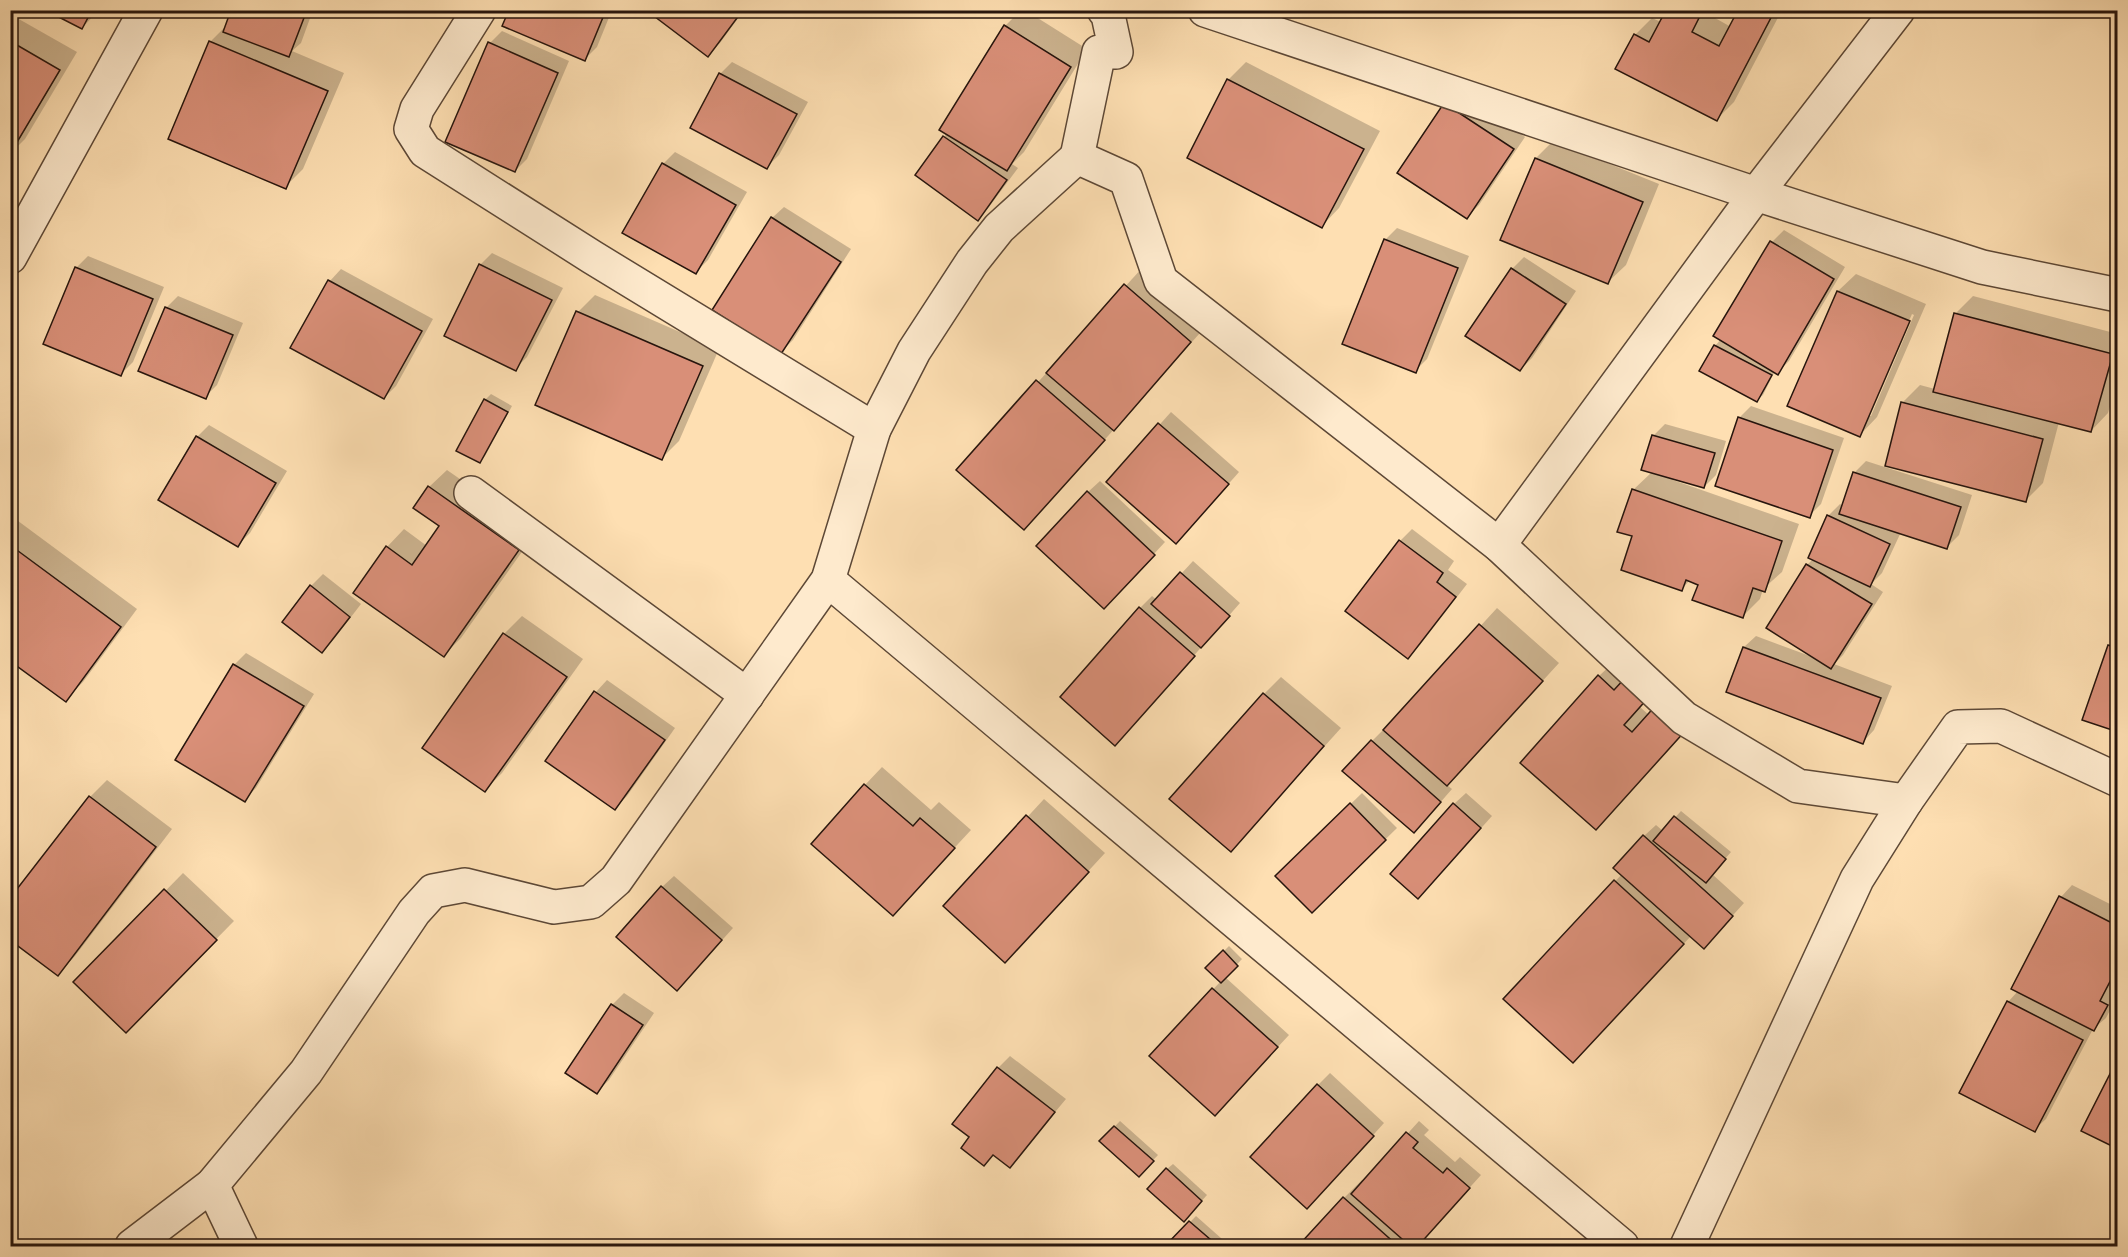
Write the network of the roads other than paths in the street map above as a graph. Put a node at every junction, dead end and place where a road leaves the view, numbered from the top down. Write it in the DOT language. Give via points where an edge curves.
graph roads {
  1 [pos="146,10"];
  2 [pos="479,10"];
  3 [pos="1104,10"];
  4 [pos="1205,10"];
  5 [pos="1898,10"];
  6 [pos="1077,156"];
  7 [pos="1756,194"];
  8 [pos="10,257"];
  9 [pos="2118,295"];
  10 [pos="874,429"];
  11 [pos="471,493"];
  12 [pos="1499,545"];
  13 [pos="828,580"];
  14 [pos="747,695"];
  15 [pos="2118,780"];
  16 [pos="1906,801"];
  17 [pos="212,1185"];
  18 [pos="132,1246"];
  19 [pos="241,1246"];
  20 [pos="1622,1246"];
  21 [pos="1687,1246"];
  1 -- 8 [label="street"];
  2 -- 10 [label="street" via="417,109 411,129 424,151"];
  3 -- 6 [label="street" via="1116,52 1099,52"];
  4 -- 7 [label="street"];
  5 -- 7 [label="street"];
  6 -- 10 [label="street" via="999,228 972,262 914,351"];
  6 -- 12 [label="street" via="1126,179 1161,281"];
  7 -- 9 [label="street" via="1982,267"];
  7 -- 12 [label="street"];
  10 -- 13 [label="street"];
  11 -- 14 [label="street"];
  12 -- 16 [label="street" via="1684,718 1798,786"];
  13 -- 14 [label="street"];
  13 -- 20 [label="street"];
  14 -- 17 [label="street" via="615,880 591,902 554,907 465,885 433,891 414,912 306,1072"];
  15 -- 16 [label="street" via="2001,726 1958,727"];
  16 -- 21 [label="street" via="1857,879"];
  17 -- 18 [label="street"];
  17 -- 19 [label="street"];
}
